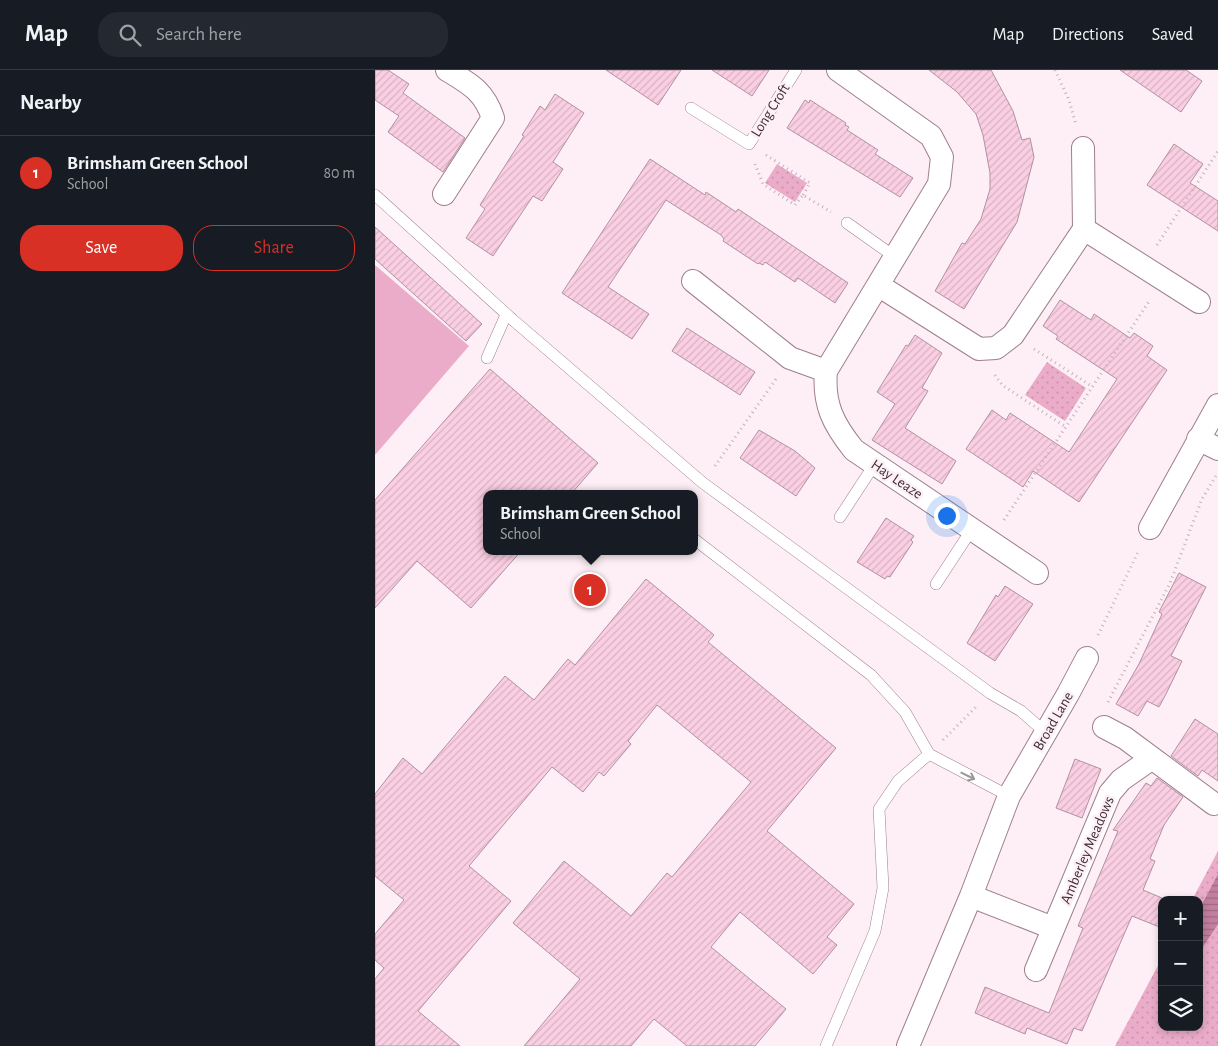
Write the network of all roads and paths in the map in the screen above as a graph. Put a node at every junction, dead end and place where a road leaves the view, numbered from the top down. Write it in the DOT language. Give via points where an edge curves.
graph roads {
  1 [pos="447,70"];
  2 [pos="796,70"];
  3 [pos="1055,70"];
  4 [pos="846,72"];
  5 [pos="471,76"];
  6 [pos="691,108"];
  7 [pos="749,144"];
  8 [pos="1083,148"];
  9 [pos="1218,151"];
  10 [pos="444,194"];
  11 [pos="375,195"];
  12 [pos="803,195"];
  13 [pos="847,223"];
  14 [pos="1084,229"];
  15 [pos="895,257"];
  16 [pos="1144,267"];
  17 [pos="1164,280"];
  18 [pos="693,281"];
  19 [pos="878,285"];
  20 [pos="1199,302"];
  21 [pos="507,315"];
  22 [pos="1013,334"];
  23 [pos="979,349"];
  24 [pos="487,358"];
  25 [pos="791,358"];
  26 [pos="826,371"];
  27 [pos="1093,387"];
  28 [pos="1218,405"];
  29 [pos="1066,428"];
  30 [pos="1198,439"];
  31 [pos="1218,450"];
  32 [pos="874,465"];
  33 [pos="1218,472"];
  34 [pos="703,482"];
  35 [pos="840,517"];
  36 [pos="1150,528"];
  37 [pos="981,535"];
  38 [pos="698,542"];
  39 [pos="1037,573"];
  40 [pos="936,584"];
  41 [pos="1087,658"];
  42 [pos="990,693"];
  43 [pos="1105,717"];
  44 [pos="1046,733"];
  45 [pos="929,754"];
  46 [pos="1151,759"];
  47 [pos="1009,796"];
  48 [pos="1214,804"];
  49 [pos="971,896"];
  50 [pos="1053,928"];
  51 [pos="1036,970"];
  52 [pos="826,1046"];
  53 [pos="908,1046"];
  1 -- 5 [label="street"];
  2 -- 7 [label="lane, Long Croft"];
  3 -- 8 [label="path" via="1069,100"];
  4 -- 15 [label="street" via="931,136 942,157 939,184"];
  5 -- 10 [label="street" via="487,100 493,118"];
  6 -- 7 [label="lane, Long Croft"];
  7 -- 12 [label="path" via="810,183"];
  7 -- 12 [label="path" via="763,184 795,205"];
  8 -- 14 [label="street"];
  9 -- 16 [label="path"];
  11 -- 21 [label="lane"];
  12 -- 13 [label="path"];
  13 -- 15 [label="lane"];
  14 -- 16 [label="street"];
  14 -- 22 [label="street"];
  15 -- 19 [label="street"];
  16 -- 17 [label="street"];
  17 -- 20 [label="street"];
  17 -- 27 [label="path"];
  18 -- 25 [label="street"];
  19 -- 23 [label="street"];
  19 -- 26 [label="street"];
  21 -- 24 [label="lane"];
  21 -- 34 [label="lane"];
  22 -- 23 [label="street" via="996,348"];
  22 -- 27 [label="path"];
  23 -- 29 [label="path" via="1002,385"];
  25 -- 26 [label="street"];
  25 -- 34 [label="path"];
  26 -- 32 [label="street, Hay Leaze" via="825,390 839,432 854,450"];
  27 -- 29 [label="path"];
  28 -- 30 [label="street"];
  29 -- 37 [label="path"];
  30 -- 31 [label="street"];
  30 -- 36 [label="street"];
  32 -- 35 [label="lane"];
  32 -- 37 [label="street, Hay Leaze"];
  33 -- 43 [label="path" via="1202,500 1171,582"];
  34 -- 42 [label="lane"];
  36 -- 41 [label="path"];
  37 -- 39 [label="street, Hay Leaze"];
  37 -- 40 [label="lane"];
  38 -- 45 [label="lane" via="871,675 905,712"];
  41 -- 44 [label="street, Broad Lane"];
  42 -- 44 [label="lane" via="1021,711"];
  42 -- 45 [label="path"];
  43 -- 46 [label="street"];
  44 -- 47 [label="street, Broad Lane"];
  45 -- 47 [label="lane, one-way"];
  45 -- 52 [label="lane" via="898,781 879,809 883,888 875,931"];
  46 -- 48 [label="street"];
  46 -- 50 [label="street, Amberley Meadows" via="1121,780 1110,793"];
  47 -- 49 [label="street, Broad Lane"];
  49 -- 50 [label="street"];
  49 -- 53 [label="street, Broad Lane"];
  50 -- 51 [label="street, Amberley Meadows"];
}
